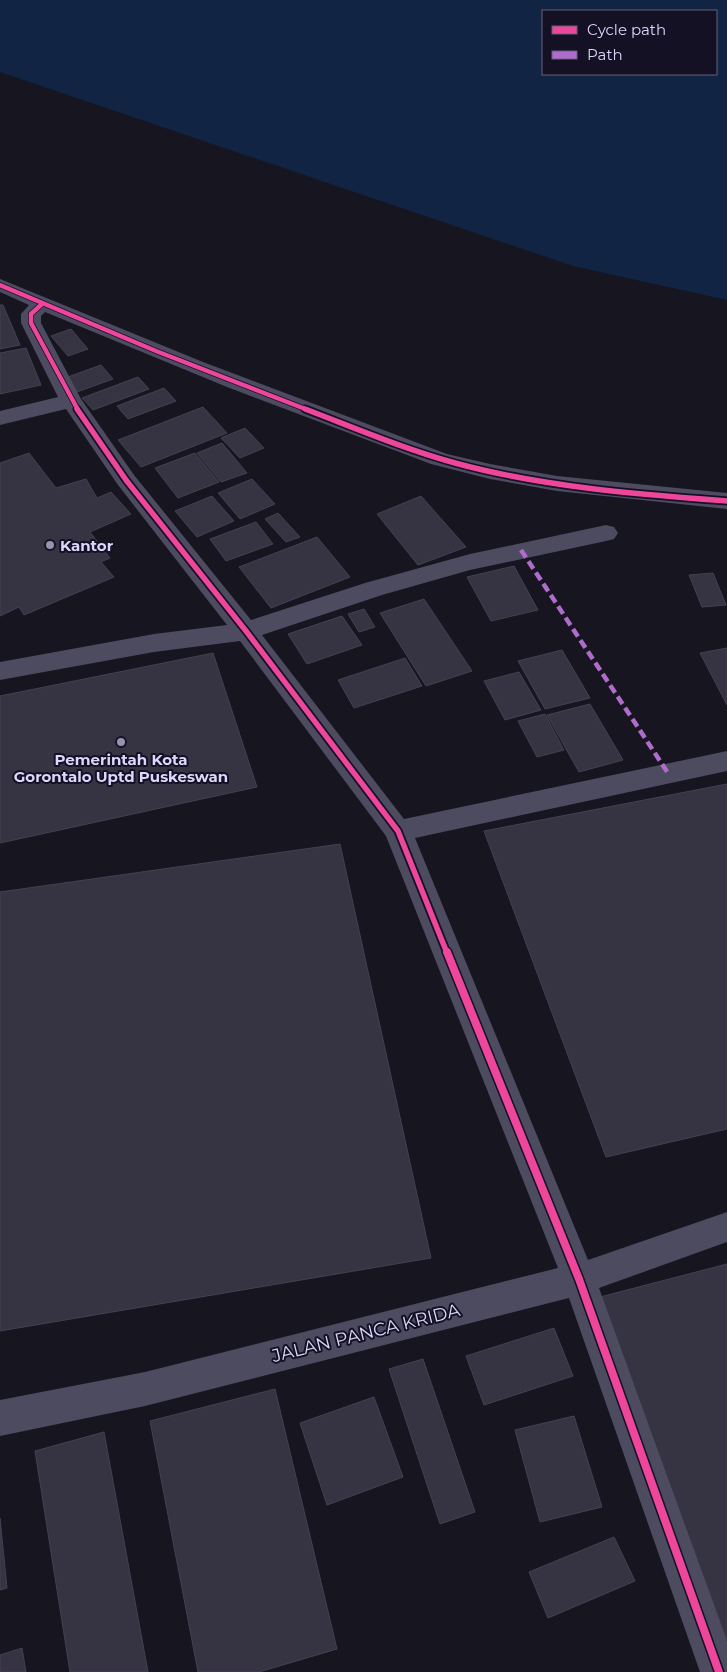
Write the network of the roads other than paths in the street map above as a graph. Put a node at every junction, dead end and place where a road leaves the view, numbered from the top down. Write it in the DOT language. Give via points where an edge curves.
graph roads {
  1 [pos="4,288"];
  2 [pos="42,304"];
  3 [pos="71,401"];
  4 [pos="0,418"];
  5 [pos="727,501"];
  6 [pos="606,533"];
  7 [pos="246,631"];
  8 [pos="0,672"];
  9 [pos="727,761"];
  10 [pos="398,831"];
  11 [pos="727,1227"];
  12 [pos="580,1280"];
  13 [pos="0,1418"];
  14 [pos="719,1672"];
  1 -- 2 [label="street"];
  2 -- 3 [label="street" via="31,314 31,323"];
  2 -- 5 [label="street" via="282,400 458,464 582,486"];
  3 -- 4 [label="street"];
  3 -- 7 [label="street" via="126,480"];
  6 -- 7 [label="street" via="470,562"];
  7 -- 8 [label="street" via="154,643"];
  7 -- 10 [label="street"];
  9 -- 10 [label="street"];
  10 -- 12 [label="street"];
  11 -- 12 [label="street, JALAN PANCA KRIDA"];
  12 -- 13 [label="street, JALAN PANCA KRIDA" via="145,1388"];
  12 -- 14 [label="street"];
}
